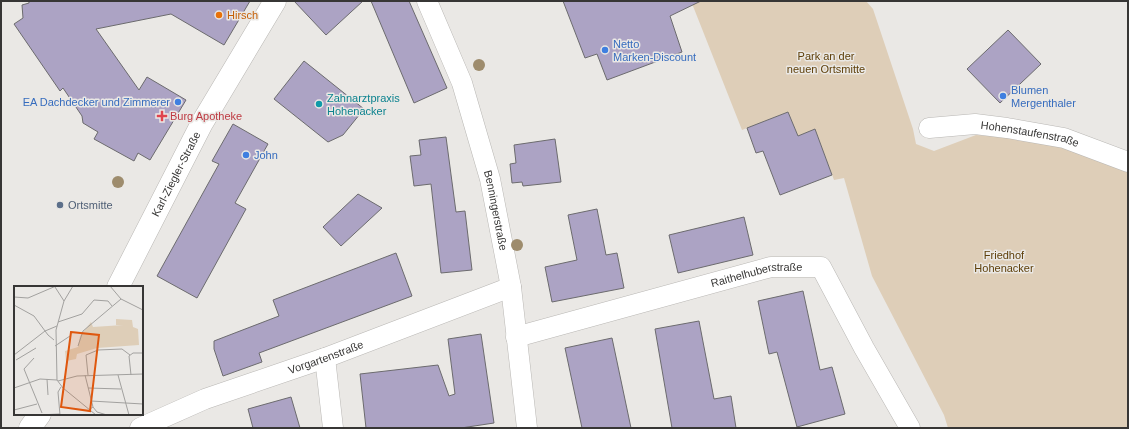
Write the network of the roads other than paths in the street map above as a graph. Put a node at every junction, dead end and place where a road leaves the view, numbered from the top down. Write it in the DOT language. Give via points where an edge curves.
graph roads {
  1 [pos="275,1"];
  2 [pos="427,1"];
  3 [pos="929,128"];
  4 [pos="1128,162"];
  5 [pos="119,286"];
  6 [pos="511,287"];
  7 [pos="516,338"];
  8 [pos="325,358"];
  9 [pos="39,415"];
  10 [pos="30,428"];
  11 [pos="141,428"];
  12 [pos="333,428"];
  13 [pos="527,428"];
  14 [pos="910,428"];
  1 -- 5 [label="street, Karl-Ziegler-Straße" via="202,123"];
  2 -- 6 [label="street, Benningerstraße" via="462,83 490,179"];
  3 -- 4 [label="street, Hohenstaufenstraße" via="975,124 1007,128 1064,138"];
  6 -- 7 [label="street, Benningerstraße"];
  6 -- 8 [label="street, Vorgartenstraße"];
  7 -- 13 [label="street, Benningerstraße"];
  7 -- 14 [label="street, Raithelhuberstraße" via="771,267 821,268"];
  8 -- 11 [label="street, Vorgartenstraße" via="205,399"];
  8 -- 12 [label="street"];
  9 -- 10 [label="street"];
}
